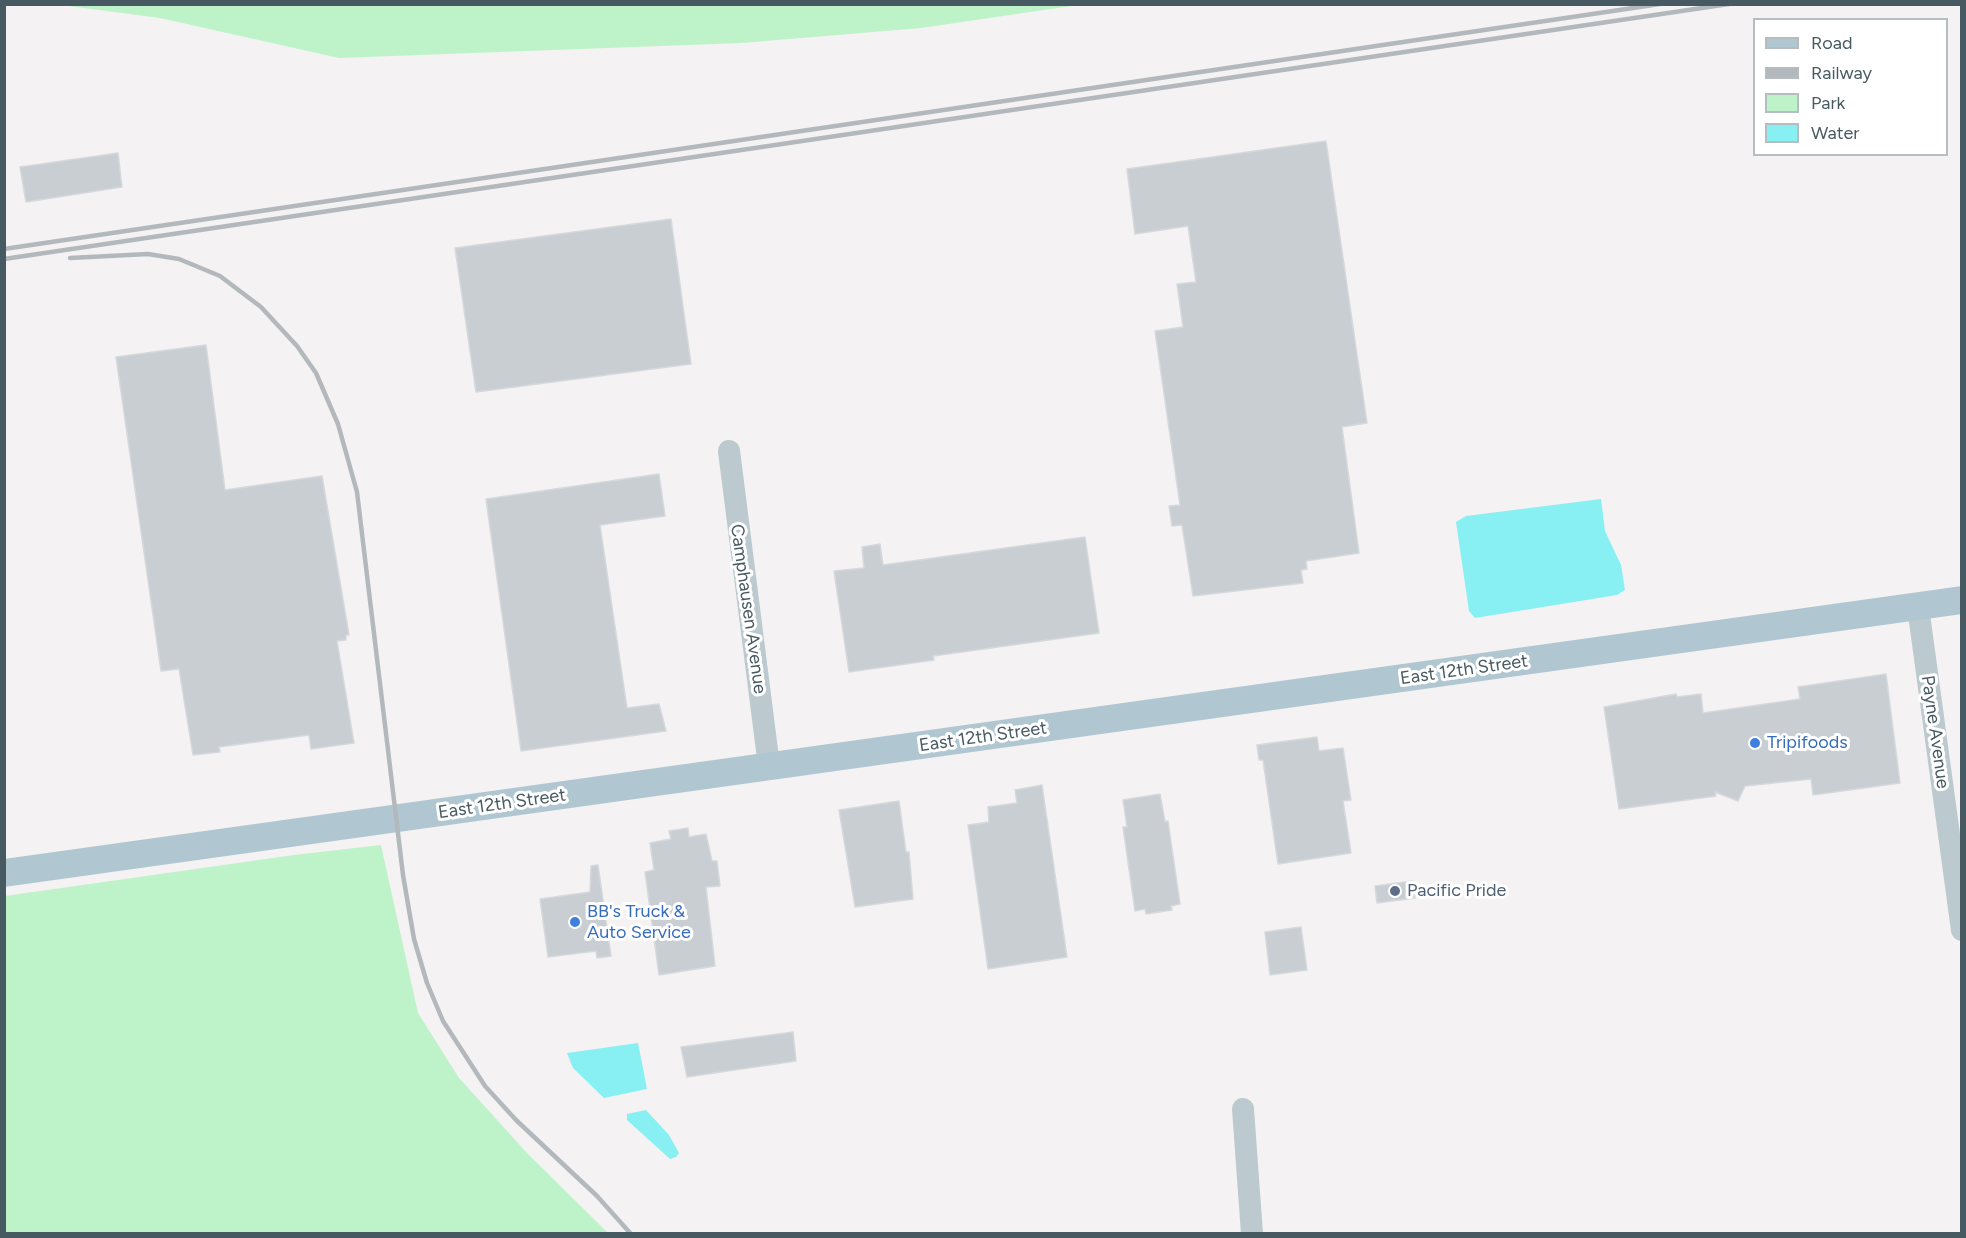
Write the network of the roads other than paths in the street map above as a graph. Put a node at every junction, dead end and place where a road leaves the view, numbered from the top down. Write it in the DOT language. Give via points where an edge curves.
graph roads {
  1 [pos="729,451"];
  2 [pos="1962,600"];
  3 [pos="1918,607"];
  4 [pos="769,766"];
  5 [pos="1956,852"];
  6 [pos="4,873"];
  7 [pos="1962,930"];
  8 [pos="1243,1109"];
  9 [pos="1252,1233"];
  1 -- 4 [label="street, Camphausen Avenue"];
  2 -- 3 [label="main road, East 12th Street"];
  3 -- 4 [label="main road, East 12th Street"];
  3 -- 5 [label="street, Payne Avenue"];
  4 -- 6 [label="main road, East 12th Street"];
  5 -- 7 [label="street, Payne Avenue"];
  8 -- 9 [label="street"];
}
